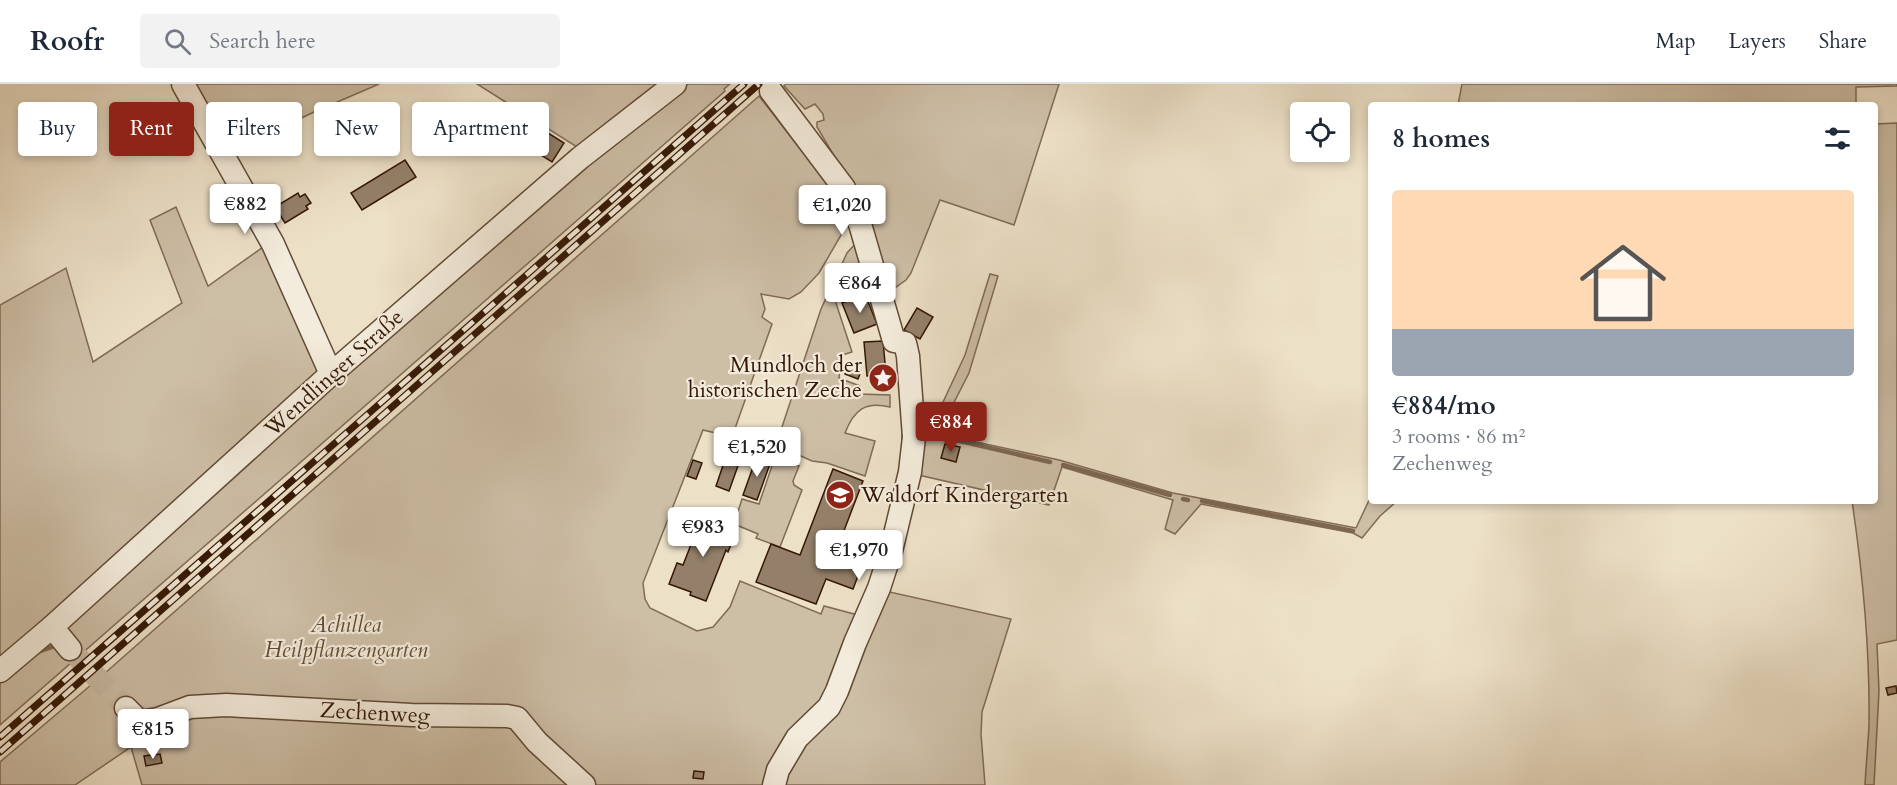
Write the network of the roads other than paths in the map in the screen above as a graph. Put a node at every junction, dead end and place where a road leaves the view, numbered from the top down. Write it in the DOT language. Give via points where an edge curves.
graph roads {
  1 [pos="183,84"];
  2 [pos="675,84"];
  3 [pos="771,91"];
  4 [pos="331,374"];
  5 [pos="51,627"];
  6 [pos="70,649"];
  7 [pos="0,671"];
  8 [pos="133,715"];
  9 [pos="584,785"];
  10 [pos="774,785"];
  1 -- 4 [label="street" via="273,244"];
  2 -- 4 [label="street, Wendlinger Straße" via="580,158"];
  3 -- 10 [label="street" via="844,188 860,224 894,341 904,343 908,356 914,437 910,472 879,588 837,691 829,706 797,738 778,770"];
  4 -- 5 [label="street, Wendlinger Straße"];
  5 -- 6 [label="street"];
  5 -- 7 [label="street, Wendlinger Straße"];
  8 -- 9 [label="street, Zechenweg" via="158,719 190,707 226,705 507,716 517,718"];
}
